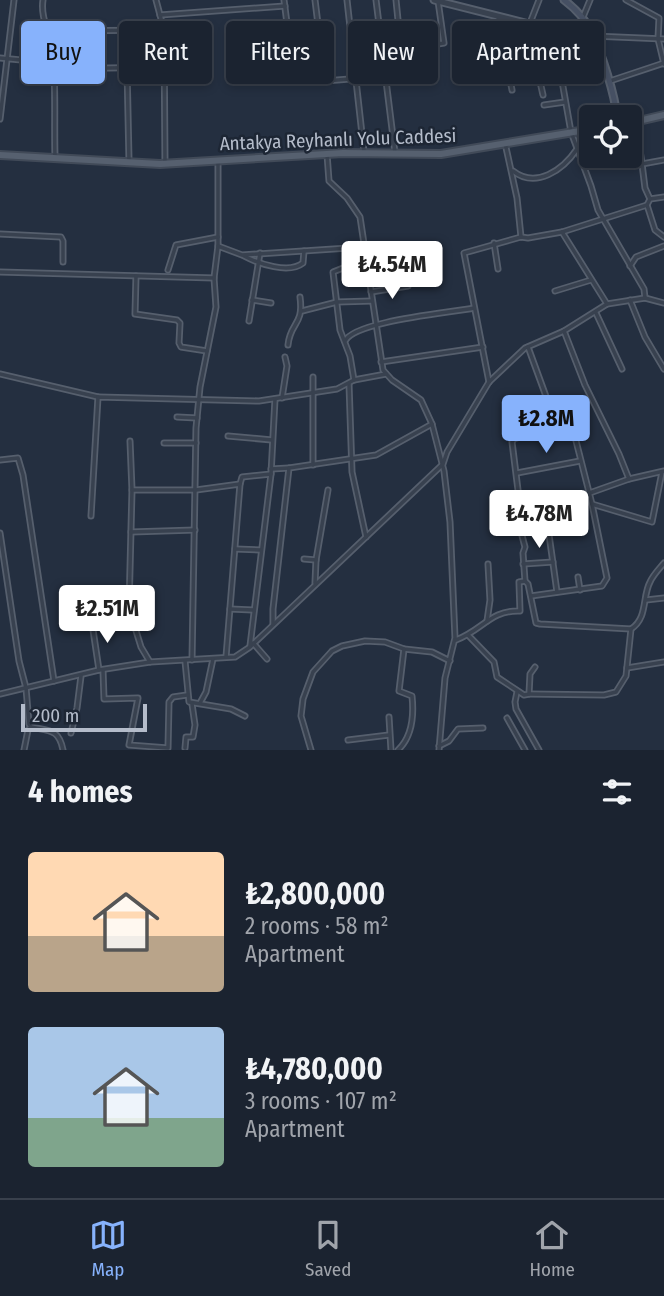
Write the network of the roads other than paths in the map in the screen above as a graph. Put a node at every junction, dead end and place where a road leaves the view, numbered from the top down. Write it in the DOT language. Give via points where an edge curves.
graph roads {
  1 [pos="14,0"];
  2 [pos="43,0"];
  3 [pos="156,0"];
  4 [pos="284,0"];
  5 [pos="315,0"];
  6 [pos="347,0"];
  7 [pos="376,0"];
  8 [pos="396,0"];
  9 [pos="436,0"];
  10 [pos="539,0"];
  11 [pos="564,0"];
  12 [pos="590,0"];
  13 [pos="626,0"];
  14 [pos="462,3"];
  15 [pos="285,6"];
  16 [pos="160,15"];
  17 [pos="498,15"];
  18 [pos="583,19"];
  19 [pos="46,21"];
  20 [pos="162,21"];
  21 [pos="287,21"];
  22 [pos="317,21"];
  23 [pos="349,21"];
  24 [pos="379,21"];
  25 [pos="524,21"];
  26 [pos="528,21"];
  27 [pos="604,35"];
  28 [pos="661,39"];
  29 [pos="0,58"];
  30 [pos="8,60"];
  31 [pos="21,61"];
  32 [pos="664,63"];
  33 [pos="604,69"];
  34 [pos="608,82"];
  35 [pos="54,84"];
  36 [pos="127,84"];
  37 [pos="164,84"];
  38 [pos="357,84"];
  39 [pos="388,84"];
  40 [pos="540,84"];
  41 [pos="562,84"];
  42 [pos="512,90"];
  43 [pos="542,95"];
  44 [pos="565,102"];
  45 [pos="544,105"];
  46 [pos="614,105"];
  47 [pos="664,115"];
  48 [pos="0,119"];
  49 [pos="642,120"];
  50 [pos="579,131"];
  51 [pos="571,132"];
  52 [pos="505,143"];
  53 [pos="577,149"];
  54 [pos="327,154"];
  55 [pos="364,154"];
  56 [pos="0,155"];
  57 [pos="395,155"];
  58 [pos="55,159"];
  59 [pos="218,160"];
  60 [pos="664,160"];
  61 [pos="129,163"];
  62 [pos="165,164"];
  63 [pos="642,164"];
  64 [pos="511,169"];
  65 [pos="664,197"];
  66 [pos="650,199"];
  67 [pos="647,205"];
  68 [pos="602,219"];
  69 [pos="562,232"];
  70 [pos="0,234"];
  71 [pos="218,237"];
  72 [pos="521,237"];
  73 [pos="664,237"];
  74 [pos="494,243"];
  75 [pos="218,246"];
  76 [pos="664,246"];
  77 [pos="364,247"];
  78 [pos="304,251"];
  79 [pos="260,253"];
  80 [pos="242,255"];
  81 [pos="64,262"];
  82 [pos="258,262"];
  83 [pos="629,266"];
  84 [pos="498,269"];
  85 [pos="169,270"];
  86 [pos="0,272"];
  87 [pos="136,276"];
  88 [pos="368,276"];
  89 [pos="214,278"];
  90 [pos="591,280"];
  91 [pos="408,286"];
  92 [pos="555,291"];
  93 [pos="371,292"];
  94 [pos="300,297"];
  95 [pos="645,298"];
  96 [pos="252,300"];
  97 [pos="630,300"];
  98 [pos="372,301"];
  99 [pos="337,302"];
  100 [pos="271,303"];
  101 [pos="664,303"];
  102 [pos="607,304"];
  103 [pos="474,308"];
  104 [pos="302,311"];
  105 [pos="596,313"];
  106 [pos="249,321"];
  107 [pos="375,324"];
  108 [pos="564,331"];
  109 [pos="345,341"];
  110 [pos="288,345"];
  111 [pos="528,346"];
  112 [pos="483,347"];
  113 [pos="207,351"];
  114 [pos="285,357"];
  115 [pos="381,362"];
  116 [pos="622,369"];
  117 [pos="664,369"];
  118 [pos="0,374"];
  119 [pos="386,374"];
  120 [pos="313,377"];
  121 [pos="352,382"];
  122 [pos="489,382"];
  123 [pos="313,393"];
  124 [pos="98,397"];
  125 [pos="199,398"];
  126 [pos="282,398"];
  127 [pos="275,399"];
  128 [pos="177,417"];
  129 [pos="197,418"];
  130 [pos="432,424"];
  131 [pos="552,424"];
  132 [pos="228,436"];
  133 [pos="272,440"];
  134 [pos="130,441"];
  135 [pos="164,443"];
  136 [pos="196,443"];
  137 [pos="440,453"];
  138 [pos="446,456"];
  139 [pos="0,460"];
  140 [pos="351,460"];
  141 [pos="580,461"];
  142 [pos="443,464"];
  143 [pos="313,465"];
  144 [pos="289,468"];
  145 [pos="663,471"];
  146 [pos="271,472"];
  147 [pos="517,473"];
  148 [pos="629,479"];
  149 [pos="240,484"];
  150 [pos="132,490"];
  151 [pos="328,490"];
  152 [pos="195,491"];
  153 [pos="589,493"];
  154 [pos="592,503"];
  155 [pos="545,506"];
  156 [pos="521,514"];
  157 [pos="91,516"];
  158 [pos="195,530"];
  159 [pos="131,532"];
  160 [pos="0,533"];
  161 [pos="366,538"];
  162 [pos="234,549"];
  163 [pos="261,550"];
  164 [pos="304,559"];
  165 [pos="316,560"];
  166 [pos="553,562"];
  167 [pos="664,563"];
  168 [pos="488,564"];
  169 [pos="523,564"];
  170 [pos="578,577"];
  171 [pos="525,581"];
  172 [pos="315,583"];
  173 [pos="580,590"];
  174 [pos="557,592"];
  175 [pos="531,596"];
  176 [pos="664,598"];
  177 [pos="646,600"];
  178 [pos="230,609"];
  179 [pos="253,610"];
  180 [pos="92,622"];
  181 [pos="132,622"];
  182 [pos="487,622"];
  183 [pos="273,624"];
  184 [pos="107,627"];
  185 [pos="631,629"];
  186 [pos="468,635"];
  187 [pos="454,640"];
  188 [pos="252,645"];
  189 [pos="404,649"];
  190 [pos="226,657"];
  191 [pos="213,659"];
  192 [pos="267,659"];
  193 [pos="192,660"];
  194 [pos="185,661"];
  195 [pos="450,661"];
  196 [pos="150,662"];
  197 [pos="664,662"];
  198 [pos="535,667"];
  199 [pos="627,668"];
  200 [pos="101,670"];
  201 [pos="81,676"];
  202 [pos="54,681"];
  203 [pos="26,688"];
  204 [pos="518,691"];
  205 [pos="0,694"];
  206 [pos="528,694"];
  207 [pos="187,695"];
  208 [pos="200,703"];
  209 [pos="192,704"];
  210 [pos="245,716"];
  211 [pos="389,716"];
  212 [pos="507,718"];
  213 [pos="30,727"];
  214 [pos="483,728"];
  215 [pos="71,733"];
  216 [pos="389,735"];
  217 [pos="348,740"];
  218 [pos="185,748"];
  219 [pos="439,748"];
  220 [pos="24,750"];
  221 [pos="63,750"];
  222 [pos="311,750"];
  223 [pos="391,750"];
  224 [pos="398,750"];
  225 [pos="525,750"];
  226 [pos="539,750"];
  1 -- 30 [label="street"];
  2 -- 19 [label="street"];
  3 -- 16 [label="street"];
  4 -- 15 [label="street"];
  5 -- 22 [label="street"];
  6 -- 23 [label="street"];
  7 -- 24 [label="street"];
  8 -- 9 [label="street" via="401,50 444,43"];
  9 -- 14 [label="street"];
  10 -- 26 [label="street"];
  11 -- 18 [label="main road"];
  12 -- 18 [label="street"];
  13 -- 28 [label="street" via="659,18"];
  14 -- 17 [label="street"];
  15 -- 16 [label="street"];
  15 -- 21 [label="street"];
  16 -- 20 [label="street"];
  17 -- 25 [label="street"];
  17 -- 42 [label="street"];
  27 -- 28 [label="street"];
  28 -- 32 [label="street"];
  29 -- 30 [label="street"];
  30 -- 31 [label="street"];
  30 -- 48 [label="street"];
  32 -- 34 [label="street"];
  33 -- 34 [label="main road"];
  34 -- 46 [label="main road"];
  35 -- 58 [label="street"];
  36 -- 61 [label="street"];
  37 -- 62 [label="street"];
  38 -- 55 [label="street"];
  39 -- 57 [label="street"];
  40 -- 43 [label="street"];
  41 -- 44 [label="street"];
  44 -- 45 [label="street"];
  44 -- 51 [label="street"];
  47 -- 49 [label="main road"];
  50 -- 51 [label="main road, Antakya Reyhanlı Yolu Caddesi"];
  51 -- 52 [label="main road, Antakya Reyhanlı Yolu Caddesi"];
  51 -- 53 [label="street"];
  52 -- 57 [label="main road, Antakya Reyhanlı Yolu Caddesi" via="447,154"];
  52 -- 64 [label="street"];
  53 -- 64 [label="street" via="558,170 542,177 521,177"];
  53 -- 68 [label="street"];
  54 -- 55 [label="main road, Antakya Reyhanlı Yolu Caddesi"];
  54 -- 59 [label="main road, Antakya Reyhanlı Yolu Caddesi"];
  54 -- 77 [label="street" via="329,181 360,218"];
  55 -- 57 [label="main road, Antakya Reyhanlı Yolu Caddesi"];
  56 -- 58 [label="main road, Antakya Reyhanlı Yolu Caddesi"];
  58 -- 61 [label="main road, Antakya Reyhanlı Yolu Caddesi"];
  59 -- 62 [label="main road, Antakya Reyhanlı Yolu Caddesi"];
  59 -- 71 [label="street"];
  60 -- 63 [label="street"];
  61 -- 62 [label="main road, Antakya Reyhanlı Yolu Caddesi"];
  63 -- 66 [label="street"];
  64 -- 72 [label="street"];
  65 -- 66 [label="street"];
  66 -- 67 [label="street"];
  67 -- 68 [label="street"];
  67 -- 73 [label="street" via="654,230"];
  68 -- 69 [label="street"];
  68 -- 83 [label="street"];
  69 -- 72 [label="street"];
  69 -- 90 [label="street"];
  70 -- 81 [label="street" via="61,237"];
  71 -- 75 [label="street"];
  71 -- 85 [label="street" via="176,245"];
  72 -- 74 [label="street"];
  74 -- 84 [label="street"];
  74 -- 103 [label="street" via="464,253"];
  75 -- 80 [label="street"];
  75 -- 89 [label="street"];
  76 -- 83 [label="street" via="636,257"];
  77 -- 78 [label="street"];
  77 -- 88 [label="street"];
  78 -- 79 [label="street"];
  78 -- 82 [label="street" via="298,267"];
  79 -- 80 [label="street"];
  79 -- 82 [label="street"];
  80 -- 82 [label="street"];
  82 -- 96 [label="street"];
  83 -- 95 [label="street"];
  86 -- 87 [label="street"];
  87 -- 89 [label="street"];
  87 -- 113 [label="street" via="135,314 177,320 181,347"];
  88 -- 93 [label="street"];
  88 -- 99 [label="street" via="343,268 334,271"];
  89 -- 113 [label="street" via="216,307"];
  90 -- 92 [label="street"];
  90 -- 102 [label="street"];
  91 -- 93 [label="street"];
  93 -- 98 [label="street"];
  94 -- 104 [label="street"];
  95 -- 97 [label="street"];
  95 -- 101 [label="street"];
  96 -- 100 [label="street"];
  96 -- 106 [label="street"];
  97 -- 102 [label="street"];
  97 -- 117 [label="street"];
  98 -- 99 [label="street"];
  98 -- 107 [label="street"];
  99 -- 104 [label="street"];
  99 -- 109 [label="street"];
  102 -- 105 [label="street"];
  103 -- 107 [label="street"];
  103 -- 112 [label="street"];
  104 -- 110 [label="street"];
  105 -- 108 [label="street"];
  105 -- 116 [label="street"];
  107 -- 109 [label="street" via="349,334"];
  107 -- 115 [label="street"];
  108 -- 111 [label="street"];
  108 -- 148 [label="street"];
  109 -- 121 [label="street" via="354,369"];
  111 -- 122 [label="street"];
  111 -- 131 [label="street" via="554,414"];
  112 -- 115 [label="street"];
  112 -- 122 [label="street"];
  113 -- 125 [label="street"];
  114 -- 126 [label="street"];
  115 -- 119 [label="street"];
  118 -- 124 [label="street"];
  119 -- 121 [label="street"];
  119 -- 130 [label="street" via="421,400"];
  120 -- 123 [label="street"];
  121 -- 123 [label="street"];
  121 -- 140 [label="street"];
  122 -- 138 [label="street"];
  123 -- 126 [label="street"];
  123 -- 143 [label="street"];
  124 -- 125 [label="street"];
  124 -- 157 [label="street"];
  125 -- 127 [label="street"];
  125 -- 129 [label="street"];
  126 -- 127 [label="street"];
  127 -- 133 [label="street"];
  128 -- 129 [label="street"];
  129 -- 136 [label="street"];
  130 -- 137 [label="street"];
  130 -- 140 [label="street" via="376,455"];
  131 -- 141 [label="street" via="574,433"];
  131 -- 147 [label="street" via="514,439"];
  132 -- 133 [label="street"];
  133 -- 146 [label="street"];
  134 -- 150 [label="street"];
  135 -- 136 [label="street"];
  136 -- 152 [label="street"];
  137 -- 138 [label="street"];
  137 -- 142 [label="street"];
  138 -- 142 [label="street"];
  139 -- 202 [label="street" via="18,458 23,475"];
  140 -- 143 [label="street"];
  140 -- 161 [label="street"];
  141 -- 147 [label="street"];
  141 -- 153 [label="street"];
  142 -- 161 [label="street"];
  142 -- 187 [label="street"];
  143 -- 144 [label="street"];
  144 -- 146 [label="street"];
  144 -- 183 [label="street"];
  145 -- 148 [label="street"];
  145 -- 154 [label="street" via="652,522"];
  146 -- 149 [label="street" via="242,477"];
  146 -- 163 [label="street"];
  147 -- 156 [label="street"];
  148 -- 153 [label="street"];
  149 -- 152 [label="street"];
  149 -- 162 [label="street"];
  150 -- 152 [label="street"];
  150 -- 159 [label="street"];
  151 -- 165 [label="street"];
  152 -- 158 [label="street"];
  153 -- 154 [label="street"];
  153 -- 155 [label="street"];
  154 -- 173 [label="street" via="607,578 602,586"];
  155 -- 156 [label="street"];
  155 -- 166 [label="street"];
  156 -- 169 [label="street"];
  158 -- 159 [label="street"];
  158 -- 193 [label="street"];
  159 -- 181 [label="street" via="128,597"];
  160 -- 203 [label="street"];
  161 -- 172 [label="street"];
  162 -- 163 [label="street"];
  162 -- 178 [label="street"];
  163 -- 179 [label="street"];
  164 -- 165 [label="street"];
  165 -- 172 [label="street"];
  166 -- 169 [label="street"];
  166 -- 174 [label="street"];
  167 -- 177 [label="street" via="648,584"];
  168 -- 182 [label="street"];
  169 -- 171 [label="street"];
  170 -- 173 [label="street"];
  171 -- 175 [label="street"];
  171 -- 182 [label="street" via="519,582 520,611 504,611"];
  172 -- 183 [label="street"];
  173 -- 174 [label="street"];
  174 -- 175 [label="street"];
  175 -- 185 [label="street" via="537,623"];
  176 -- 177 [label="street"];
  177 -- 185 [label="street" via="642,617"];
  178 -- 179 [label="street"];
  178 -- 190 [label="street"];
  179 -- 188 [label="street"];
  180 -- 200 [label="street"];
  181 -- 184 [label="street"];
  181 -- 196 [label="street"];
  182 -- 186 [label="street"];
  183 -- 188 [label="street"];
  185 -- 199 [label="street"];
  186 -- 187 [label="street"];
  186 -- 204 [label="street" via="494,662 497,677"];
  187 -- 195 [label="street"];
  188 -- 190 [label="street" via="235,657"];
  188 -- 192 [label="street"];
  189 -- 195 [label="street" via="432,652"];
  189 -- 222 [label="street" via="365,641 325,656 310,677 302,708"];
  189 -- 224 [label="street" via="399,691 412,696 412,719 406,741"];
  190 -- 191 [label="street"];
  191 -- 193 [label="street"];
  191 -- 208 [label="street"];
  193 -- 194 [label="street"];
  194 -- 196 [label="street"];
  194 -- 207 [label="street"];
  195 -- 219 [label="street" via="444,678"];
  196 -- 200 [label="street"];
  197 -- 199 [label="street"];
  198 -- 206 [label="street"];
  199 -- 206 [label="street" via="616,692"];
  200 -- 201 [label="street"];
  200 -- 207 [label="street" via="104,699 138,698 129,746 168,748 169,702"];
  201 -- 202 [label="street"];
  201 -- 215 [label="street"];
  202 -- 203 [label="street"];
  203 -- 205 [label="street"];
  203 -- 213 [label="street"];
  204 -- 206 [label="street"];
  204 -- 226 [label="street" via="516,709"];
  207 -- 209 [label="street"];
  208 -- 209 [label="street"];
  208 -- 210 [label="street"];
  209 -- 218 [label="street" via="195,725"];
  211 -- 216 [label="street"];
  212 -- 225 [label="street"];
  213 -- 220 [label="street"];
  213 -- 221 [label="street" via="55,732"];
  214 -- 219 [label="street" via="458,729"];
  216 -- 217 [label="street"];
  216 -- 223 [label="street"];
}
